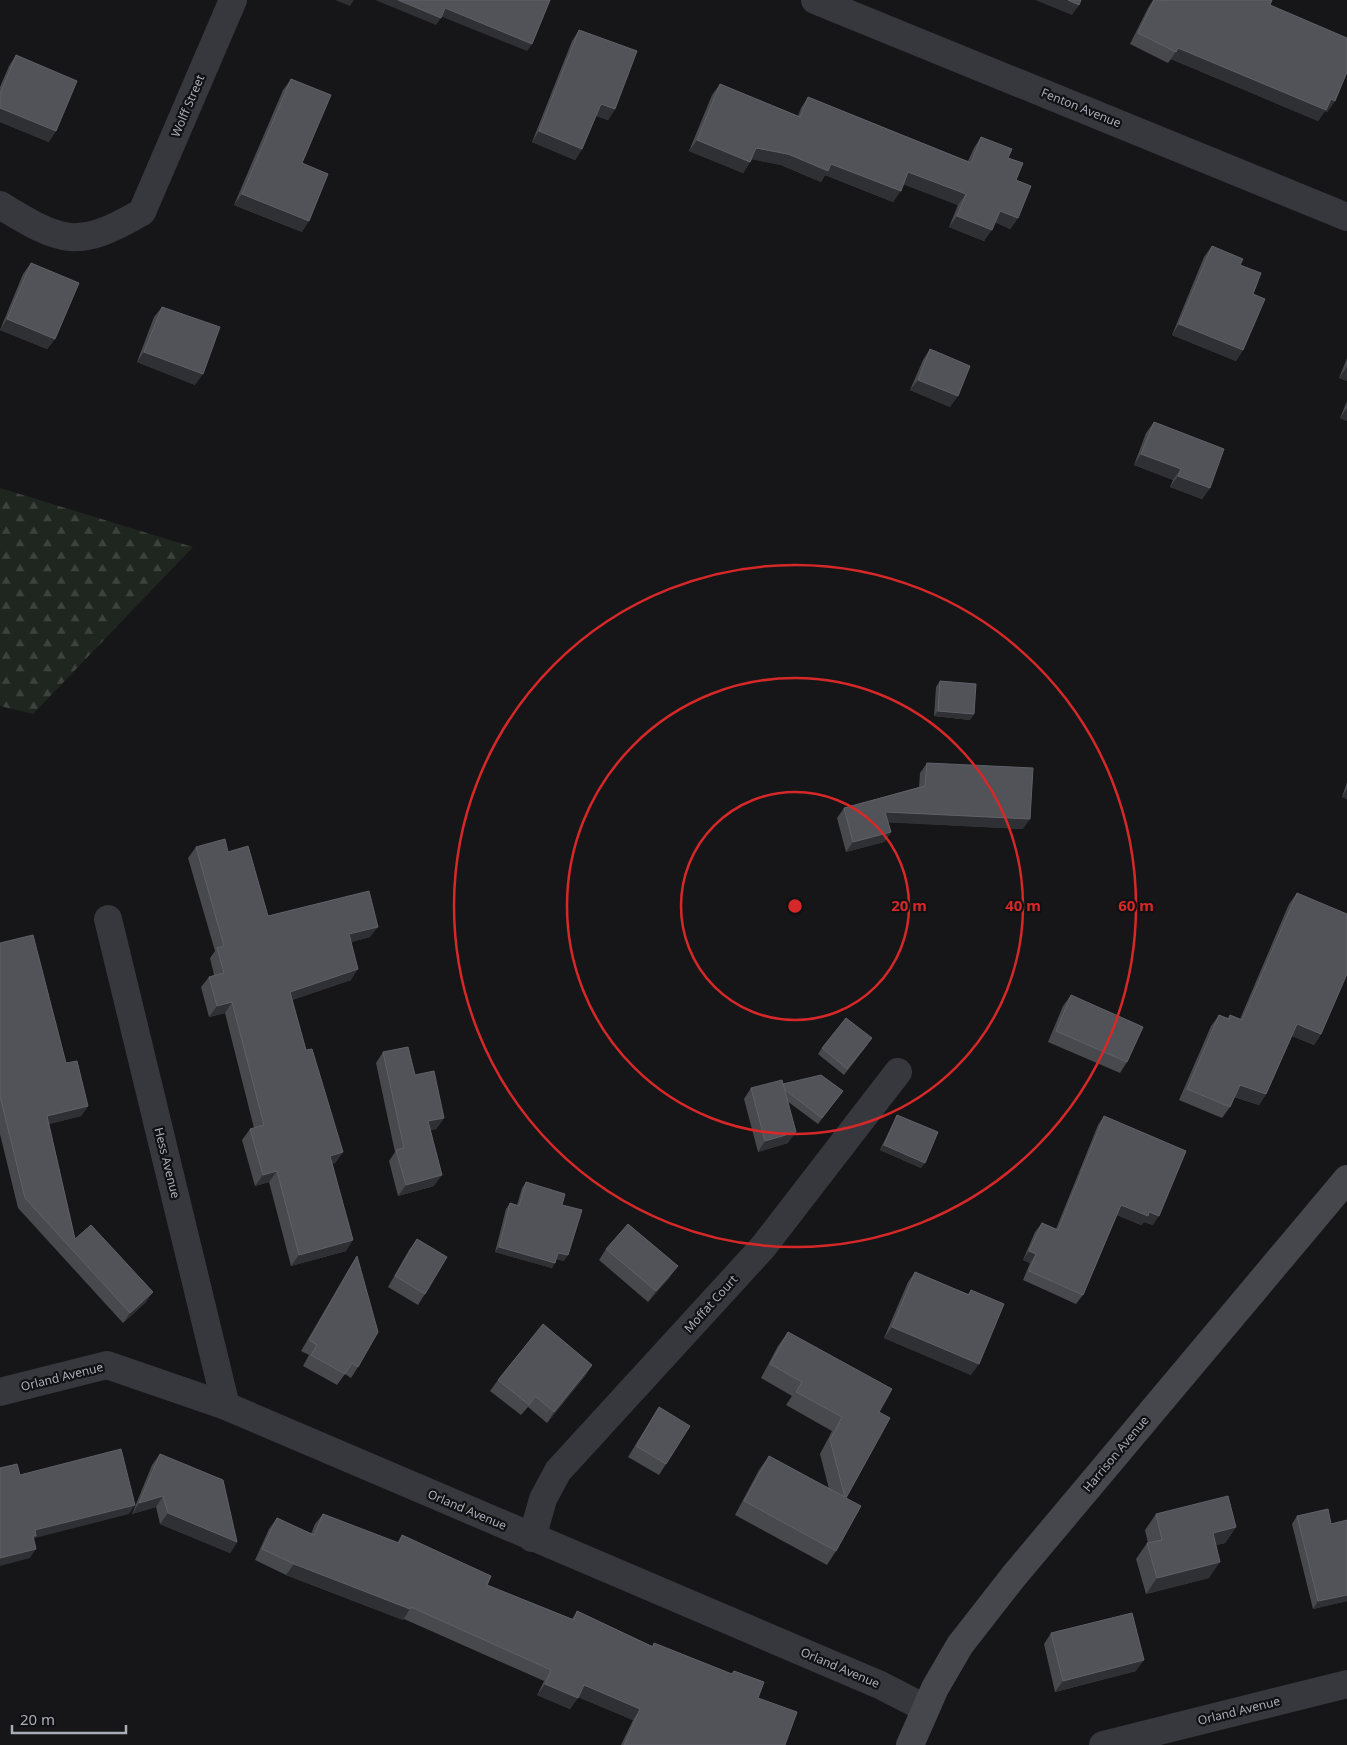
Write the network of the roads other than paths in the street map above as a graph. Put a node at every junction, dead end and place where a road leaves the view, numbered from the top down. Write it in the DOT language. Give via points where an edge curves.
graph roads {
  1 [pos="234,0"];
  2 [pos="815,0"];
  3 [pos="0,205"];
  4 [pos="1347,216"];
  5 [pos="108,919"];
  6 [pos="898,1072"];
  7 [pos="1347,1179"];
  8 [pos="0,1392"];
  9 [pos="226,1406"];
  10 [pos="532,1538"];
  11 [pos="1347,1684"];
  12 [pos="925,1708"];
  13 [pos="910,1745"];
  14 [pos="1103,1745"];
  1 -- 3 [label="street, Wolff Street" via="142,212 114,228 86,238 70,238 42,231"];
  2 -- 4 [label="street, Fenton Avenue"];
  5 -- 9 [label="street, Hess Avenue"];
  6 -- 10 [label="street, Moffat Court" via="763,1247 558,1471 543,1499"];
  7 -- 12 [label="main road, Harrison Avenue" via="1012,1577 960,1645"];
  8 -- 9 [label="street, Orland Avenue" via="107,1365"];
  9 -- 10 [label="street, Orland Avenue"];
  10 -- 12 [label="street, Orland Avenue" via="880,1685"];
  11 -- 14 [label="street, Orland Avenue"];
  12 -- 13 [label="main road, Harrison Avenue"];
}
